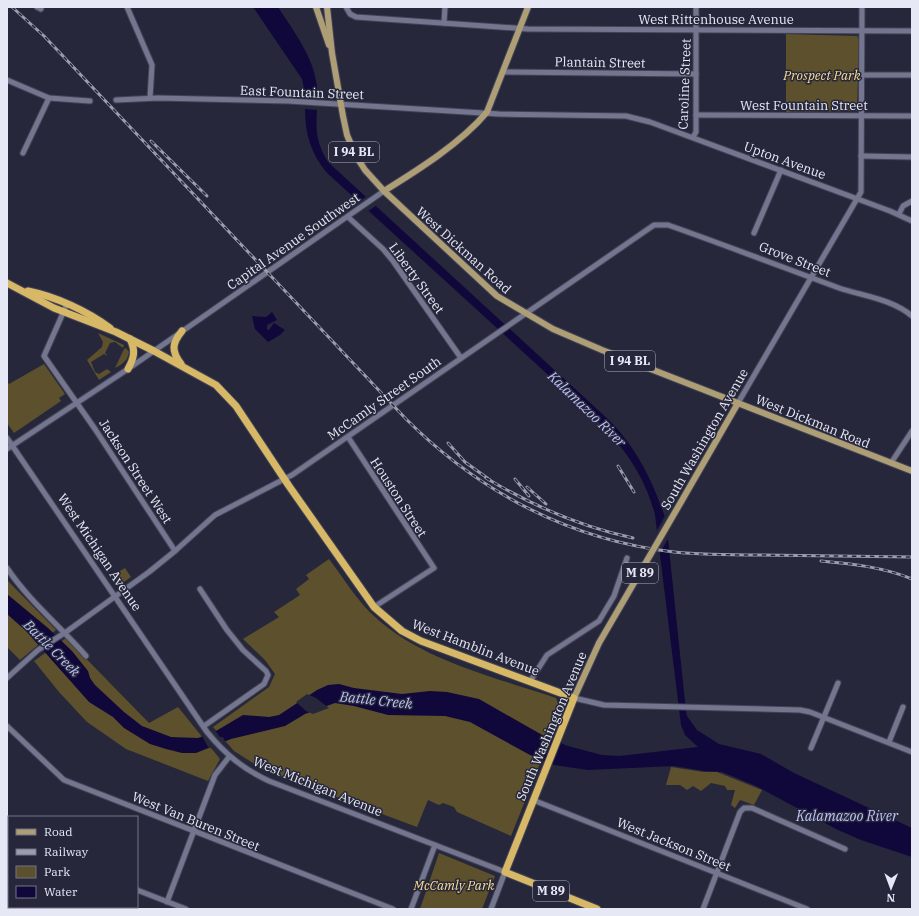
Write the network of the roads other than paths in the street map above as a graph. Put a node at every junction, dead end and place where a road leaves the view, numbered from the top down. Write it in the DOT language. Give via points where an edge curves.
graph roads {
  1 [pos="127,7"];
  2 [pos="316,7"];
  3 [pos="327,7"];
  4 [pos="346,7"];
  5 [pos="445,7"];
  6 [pos="528,7"];
  7 [pos="696,7"];
  8 [pos="862,7"];
  9 [pos="444,23"];
  10 [pos="520,28"];
  11 [pos="696,30"];
  12 [pos="862,31"];
  13 [pos="912,31"];
  14 [pos="332,53"];
  15 [pos="503,72"];
  16 [pos="696,74"];
  17 [pos="862,75"];
  18 [pos="912,75"];
  19 [pos="7,80"];
  20 [pos="50,98"];
  21 [pos="150,98"];
  22 [pos="116,100"];
  23 [pos="90,101"];
  24 [pos="341,104"];
  25 [pos="487,112"];
  26 [pos="696,115"];
  27 [pos="862,116"];
  28 [pos="912,116"];
  29 [pos="693,137"];
  30 [pos="24,153"];
  31 [pos="861,156"];
  32 [pos="912,157"];
  33 [pos="781,170"];
  34 [pos="384,191"];
  35 [pos="857,198"];
  36 [pos="912,201"];
  37 [pos="899,214"];
  38 [pos="348,217"];
  39 [pos="912,221"];
  40 [pos="668,224"];
  41 [pos="754,233"];
  42 [pos="811,277"];
  43 [pos="7,283"];
  44 [pos="20,290"];
  45 [pos="66,304"];
  46 [pos="63,312"];
  47 [pos="525,314"];
  48 [pos="912,316"];
  49 [pos="182,331"];
  50 [pos="116,332"];
  51 [pos="130,339"];
  52 [pos="154,351"];
  53 [pos="461,358"];
  54 [pos="182,365"];
  55 [pos="128,369"];
  56 [pos="738,403"];
  57 [pos="77,404"];
  58 [pos="912,431"];
  59 [pos="348,437"];
  60 [pos="7,438"];
  61 [pos="12,446"];
  62 [pos="7,449"];
  63 [pos="891,463"];
  64 [pos="912,471"];
  65 [pos="285,480"];
  66 [pos="175,551"];
  67 [pos="627,558"];
  68 [pos="7,568"];
  69 [pos="200,589"];
  70 [pos="116,595"];
  71 [pos="374,607"];
  72 [pos="63,634"];
  73 [pos="86,656"];
  74 [pos="7,678"];
  75 [pos="531,680"];
  76 [pos="838,683"];
  77 [pos="574,698"];
  78 [pos="903,707"];
  79 [pos="823,718"];
  80 [pos="7,726"];
  81 [pos="204,726"];
  82 [pos="889,742"];
  83 [pos="811,748"];
  84 [pos="912,752"];
  85 [pos="229,757"];
  86 [pos="533,800"];
  87 [pos="194,832"];
  88 [pos="435,845"];
  89 [pos="845,850"];
  90 [pos="505,872"];
  91 [pos="717,874"];
  92 [pos="138,890"];
  93 [pos="167,902"];
  94 [pos="186,909"];
  95 [pos="393,909"];
  96 [pos="411,909"];
  97 [pos="491,909"];
  98 [pos="598,909"];
  99 [pos="703,909"];
  100 [pos="807,909"];
  1 -- 21 [label="street" via="152,65"];
  2 -- 14 [label="main road, I 94 BL"];
  3 -- 14 [label="main road, I 94 BL"];
  4 -- 9 [label="street, West Rittenhouse Avenue" via="350,14 356,17"];
  5 -- 9 [label="street"];
  6 -- 10 [label="main road, Capital Avenue Southwest"];
  7 -- 11 [label="street, Caroline Street"];
  8 -- 12 [label="street, South Washington Avenue"];
  9 -- 10 [label="street, West Rittenhouse Avenue"];
  10 -- 11 [label="street, West Rittenhouse Avenue"];
  10 -- 15 [label="main road, Capital Avenue Southwest"];
  11 -- 12 [label="street, West Rittenhouse Avenue"];
  11 -- 16 [label="street, Caroline Street"];
  12 -- 13 [label="street, West Rittenhouse Avenue"];
  12 -- 17 [label="street, South Washington Avenue"];
  14 -- 24 [label="main road, I 94 BL"];
  15 -- 16 [label="street, Plantain Street"];
  15 -- 25 [label="main road, Capital Avenue Southwest"];
  16 -- 26 [label="street, Caroline Street"];
  17 -- 18 [label="street"];
  17 -- 27 [label="street, South Washington Avenue"];
  19 -- 20 [label="street"];
  20 -- 23 [label="street"];
  20 -- 30 [label="street"];
  21 -- 22 [label="street, East Fountain Street"];
  21 -- 24 [label="street, East Fountain Street"];
  24 -- 25 [label="street, East Fountain Street"];
  24 -- 34 [label="main road, I 94 BL" via="347,135 356,156"];
  25 -- 29 [label="street, Upton Avenue" via="615,115 650,122"];
  25 -- 34 [label="main road, Capital Avenue Southwest" via="454,143"];
  26 -- 27 [label="street, West Fountain Street"];
  26 -- 29 [label="street, Caroline Street" via="696,132"];
  27 -- 28 [label="street, West Fountain Street"];
  27 -- 31 [label="street, South Washington Avenue"];
  29 -- 33 [label="street, Upton Avenue"];
  31 -- 32 [label="street"];
  31 -- 35 [label="street, South Washington Avenue" via="861,192"];
  33 -- 35 [label="street, Upton Avenue"];
  33 -- 41 [label="street"];
  34 -- 38 [label="street, Capital Avenue Southwest"];
  34 -- 47 [label="main road, West Dickman Road / I 94 BL" via="488,288"];
  35 -- 37 [label="street, Upton Avenue"];
  35 -- 42 [label="street, South Washington Avenue"];
  36 -- 37 [label="street" via="903,206"];
  37 -- 39 [label="street, Upton Avenue"];
  38 -- 49 [label="street, Capital Avenue Southwest"];
  38 -- 53 [label="street, Liberty Street" via="384,249"];
  40 -- 42 [label="street, Grove Street"];
  40 -- 47 [label="street, McCamly Street South" via="659,223 649,228"];
  42 -- 48 [label="street, Grove Street" via="900,306"];
  42 -- 56 [label="street, South Washington Avenue"];
  43 -- 44 [label="highway"];
  44 -- 45 [label="highway" via="35,292"];
  44 -- 46 [label="highway"];
  45 -- 46 [label="street"];
  45 -- 50 [label="highway"];
  46 -- 50 [label="highway"];
  46 -- 57 [label="street, Jackson Street West" via="44,356"];
  47 -- 53 [label="street, McCamly Street South"];
  47 -- 56 [label="main road, West Dickman Road / I 94 BL" via="602,350"];
  49 -- 52 [label="street, Capital Avenue Southwest"];
  49 -- 54 [label="highway" via="173,347"];
  50 -- 51 [label="highway, West Hamblin Avenue"];
  51 -- 52 [label="highway, West Hamblin Avenue"];
  51 -- 55 [label="highway" via="135,355"];
  52 -- 54 [label="highway, West Hamblin Avenue"];
  52 -- 55 [label="street, Capital Avenue Southwest"];
  53 -- 59 [label="street, McCamly Street South" via="353,431"];
  54 -- 65 [label="highway, West Hamblin Avenue" via="216,385 230,398"];
  55 -- 57 [label="street, Capital Avenue Southwest"];
  56 -- 63 [label="main road, West Dickman Road / I 94 BL"];
  56 -- 77 [label="main road, South Washington Avenue / M 89, bridge" via="600,643"];
  57 -- 61 [label="street, Capital Avenue Southwest"];
  57 -- 66 [label="street, Jackson Street West"];
  58 -- 63 [label="street"];
  59 -- 65 [label="street, McCamly Street South"];
  59 -- 71 [label="street, Houston Street" via="434,568"];
  60 -- 61 [label="street, West Michigan Avenue"];
  61 -- 62 [label="street, Capital Avenue Southwest"];
  61 -- 70 [label="street, West Michigan Avenue"];
  63 -- 64 [label="main road, West Dickman Road / I 94 BL"];
  65 -- 66 [label="street, McCamly Street South" via="215,515"];
  65 -- 71 [label="highway, West Hamblin Avenue"];
  66 -- 70 [label="street, McCamly Street South"];
  67 -- 75 [label="street" via="614,596 599,621 547,655"];
  68 -- 72 [label="street"];
  69 -- 81 [label="street" via="230,634 266,671 268,679"];
  70 -- 72 [label="street, McCamly Street South"];
  70 -- 81 [label="street, West Michigan Avenue"];
  71 -- 75 [label="highway, West Hamblin Avenue" via="402,631 421,641"];
  72 -- 73 [label="street"];
  72 -- 74 [label="street, McCamly Street South" via="38,650"];
  75 -- 77 [label="highway, West Hamblin Avenue"];
  76 -- 79 [label="street"];
  77 -- 79 [label="street, West Hamblin Avenue" via="604,704 800,710"];
  77 -- 86 [label="highway, South Washington Avenue / M 89"];
  78 -- 82 [label="street"];
  79 -- 82 [label="street, West Hamblin Avenue"];
  79 -- 83 [label="street"];
  80 -- 87 [label="street, West Van Buren Street" via="64,780"];
  81 -- 85 [label="street, West Michigan Avenue"];
  82 -- 84 [label="street, West Hamblin Avenue"];
  85 -- 87 [label="street" via="215,775"];
  85 -- 88 [label="street, West Michigan Avenue" via="248,771 269,781"];
  86 -- 90 [label="highway, South Washington Avenue / M 89"];
  86 -- 91 [label="street, West Jackson Street"];
  87 -- 93 [label="street"];
  87 -- 95 [label="street, West Van Buren Street"];
  88 -- 90 [label="street, West Michigan Avenue"];
  88 -- 96 [label="street"];
  89 -- 91 [label="street" via="748,807 741,812"];
  90 -- 97 [label="street"];
  90 -- 98 [label="highway, West Michigan Avenue / M 89"];
  91 -- 99 [label="street"];
  91 -- 100 [label="street, West Jackson Street"];
  92 -- 93 [label="street"];
  93 -- 94 [label="street"];
}
